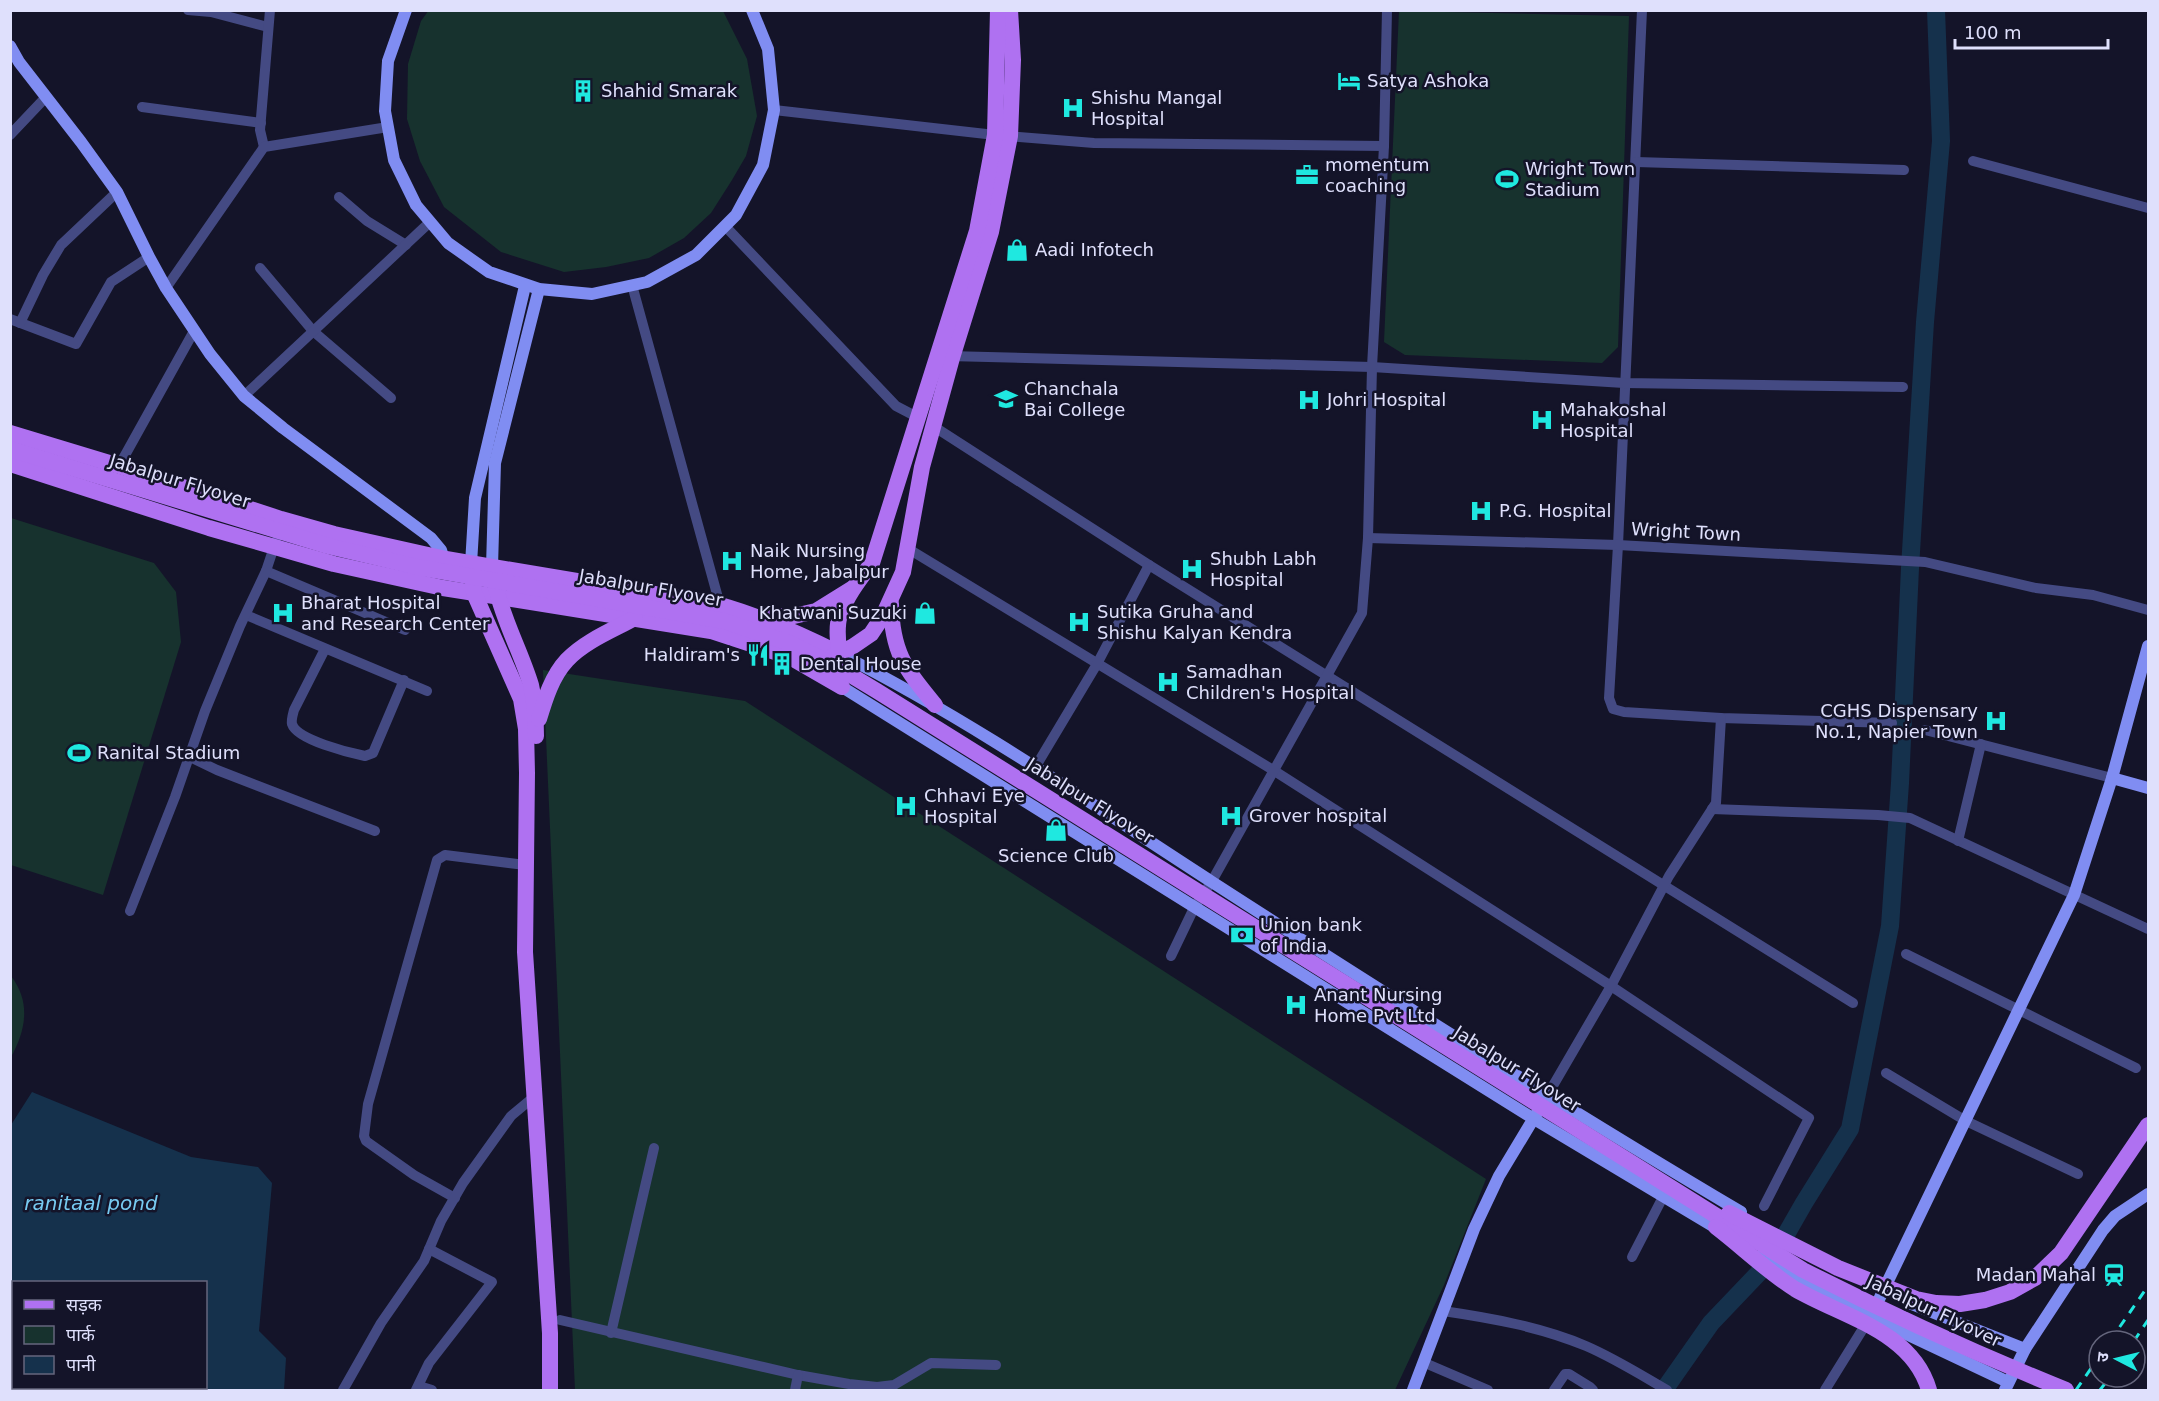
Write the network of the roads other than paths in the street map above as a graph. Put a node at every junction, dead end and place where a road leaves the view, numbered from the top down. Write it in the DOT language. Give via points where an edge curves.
graph roads {
  1 [pos="188,10"];
  2 [pos="270,10"];
  3 [pos="406,10"];
  4 [pos="752,10"];
  5 [pos="999,10"];
  6 [pos="1010,10"];
  7 [pos="1387,10"];
  8 [pos="1642,10"];
  9 [pos="211,11"];
  10 [pos="268,27"];
  11 [pos="10,46"];
  12 [pos="46,97"];
  13 [pos="142,107"];
  14 [pos="774,110"];
  15 [pos="261,123"];
  16 [pos="388,127"];
  17 [pos="10,135"];
  18 [pos="1003,136"];
  19 [pos="1384,146"];
  20 [pos="264,147"];
  21 [pos="1973,161"];
  22 [pos="1636,162"];
  23 [pos="1905,170"];
  24 [pos="117,192"];
  25 [pos="339,198"];
  26 [pos="2148,208"];
  27 [pos="430,222"];
  28 [pos="725,226"];
  29 [pos="406,245"];
  30 [pos="149,257"];
  31 [pos="260,268"];
  32 [pos="632,285"];
  33 [pos="525,286"];
  34 [pos="166,288"];
  35 [pos="539,289"];
  36 [pos="15,321"];
  37 [pos="194,331"];
  38 [pos="313,332"];
  39 [pos="946,356"];
  40 [pos="1372,367"];
  41 [pos="1624,383"];
  42 [pos="1903,387"];
  43 [pos="244,396"];
  44 [pos="391,398"];
  45 [pos="926,422"];
  46 [pos="10,433"];
  47 [pos="10,449"];
  48 [pos="10,464"];
  49 [pos="119,466"];
  50 [pos="281,519"];
  51 [pos="1368,538"];
  52 [pos="1617,545"];
  53 [pos="274,548"];
  54 [pos="907,548"];
  55 [pos="446,559"];
  56 [pos="471,564"];
  57 [pos="1149,565"];
  58 [pos="492,567"];
  59 [pos="266,571"];
  60 [pos="443,588"];
  61 [pos="853,588"];
  62 [pos="474,593"];
  63 [pos="498,596"];
  64 [pos="891,600"];
  65 [pos="720,605"];
  66 [pos="2148,609"];
  67 [pos="246,615"];
  68 [pos="757,616"];
  69 [pos="635,618"];
  70 [pos="405,630"];
  71 [pos="2148,646"];
  72 [pos="325,650"];
  73 [pos="840,654"];
  74 [pos="1097,664"];
  75 [pos="806,666"];
  76 [pos="1327,674"];
  77 [pos="404,680"];
  78 [pos="842,687"];
  79 [pos="427,691"];
  80 [pos="934,705"];
  81 [pos="1721,718"];
  82 [pos="1892,723"];
  83 [pos="1925,730"];
  84 [pos="536,731"];
  85 [pos="1981,744"];
  86 [pos="188,756"];
  87 [pos="1036,766"];
  88 [pos="1273,770"];
  89 [pos="2112,778"];
  90 [pos="2148,788"];
  91 [pos="1712,809"];
  92 [pos="375,831"];
  93 [pos="1958,841"];
  94 [pos="525,865"];
  95 [pos="1212,881"];
  96 [pos="1665,885"];
  97 [pos="2074,895"];
  98 [pos="1194,908"];
  99 [pos="130,911"];
  100 [pos="2148,929"];
  101 [pos="1906,954"];
  102 [pos="1171,956"];
  103 [pos="1611,986"];
  104 [pos="1853,1003"];
  105 [pos="2019,1010"];
  106 [pos="2136,1068"];
  107 [pos="1886,1073"];
  108 [pos="535,1096"];
  109 [pos="1547,1096"];
  110 [pos="1534,1119"];
  111 [pos="1966,1121"];
  112 [pos="2148,1125"];
  113 [pos="654,1148"];
  114 [pos="2078,1174"];
  115 [pos="2148,1194"];
  116 [pos="1664,1195"];
  117 [pos="455,1198"];
  118 [pos="1699,1204"];
  119 [pos="1764,1206"];
  120 [pos="429,1249"];
  121 [pos="1632,1257"];
  122 [pos="1883,1293"];
  123 [pos="1443,1311"];
  124 [pos="1871,1317"];
  125 [pos="560,1320"];
  126 [pos="611,1333"];
  127 [pos="2025,1349"];
  128 [pos="1425,1363"];
  129 [pos="996,1365"];
  130 [pos="798,1375"];
  131 [pos="2007,1386"];
  132 [pos="418,1388"];
  133 [pos="343,1390"];
  134 [pos="432,1390"];
  135 [pos="550,1390"];
  136 [pos="561,1390"];
  137 [pos="795,1390"];
  138 [pos="1413,1390"];
  139 [pos="1488,1390"];
  140 [pos="1554,1390"];
  141 [pos="1593,1390"];
  142 [pos="1667,1390"];
  143 [pos="1825,1390"];
  144 [pos="1929,1390"];
  145 [pos="2066,1390"];
  1 -- 9 [label="street"];
  2 -- 10 [label="street"];
  3 -- 16 [label="street" via="388,61"];
  4 -- 14 [label="street" via="768,49"];
  5 -- 18 [label="main road"];
  6 -- 18 [label="main road" via="1013,60"];
  7 -- 19 [label="street"];
  8 -- 22 [label="street"];
  9 -- 10 [label="street"];
  10 -- 15 [label="street"];
  11 -- 12 [label="street"];
  12 -- 17 [label="street"];
  12 -- 24 [label="street"];
  13 -- 15 [label="street"];
  14 -- 18 [label="street"];
  14 -- 28 [label="street" via="763,165 736,215"];
  15 -- 20 [label="street"];
  16 -- 20 [label="street"];
  16 -- 27 [label="street" via="394,160 416,205"];
  18 -- 19 [label="street" via="1094,142"];
  18 -- 39 [label="main road" via="991,232"];
  19 -- 40 [label="street"];
  20 -- 34 [label="street"];
  21 -- 26 [label="street"];
  22 -- 23 [label="street"];
  22 -- 41 [label="street"];
  24 -- 30 [label="street"];
  24 -- 36 [label="street" via="61,245"];
  25 -- 29 [label="street"];
  27 -- 29 [label="street"];
  27 -- 33 [label="street" via="448,243 489,272"];
  28 -- 32 [label="street" via="696,255 647,282"];
  28 -- 45 [label="street" via="896,406"];
  29 -- 38 [label="street"];
  30 -- 34 [label="street"];
  30 -- 36 [label="street" via="111,282 76,344"];
  31 -- 38 [label="street"];
  32 -- 35 [label="street" via="592,294"];
  32 -- 65 [label="street"];
  33 -- 35 [label="street"];
  33 -- 56 [label="street" via="475,498"];
  34 -- 37 [label="street"];
  35 -- 58 [label="street" via="495,463"];
  37 -- 43 [label="street"];
  37 -- 49 [label="street"];
  38 -- 43 [label="street"];
  38 -- 44 [label="street"];
  39 -- 40 [label="street"];
  39 -- 45 [label="main road"];
  40 -- 41 [label="street"];
  40 -- 51 [label="street"];
  41 -- 42 [label="street"];
  41 -- 52 [label="street"];
  43 -- 55 [label="street" via="431,538"];
  45 -- 54 [label="main road"];
  45 -- 57 [label="street"];
  45 -- 61 [label="main road" via="872,563"];
  46 -- 49 [label="main road"];
  47 -- 118 [label="main road, Jabalpur Flyover, bridge" via="328,546 417,567 724,621 789,643 878,691"];
  48 -- 53 [label="main road"];
  49 -- 50 [label="main road"];
  50 -- 53 [label="street"];
  50 -- 55 [label="main road"];
  51 -- 52 [label="street, Wright Town"];
  51 -- 76 [label="street" via="1362,613"];
  52 -- 66 [label="street, Wright Town" via="1925,562"];
  52 -- 81 [label="street" via="1608,698 1613,709"];
  53 -- 59 [label="street"];
  53 -- 60 [label="main road"];
  54 -- 64 [label="main road" via="903,572"];
  54 -- 74 [label="street"];
  55 -- 56 [label="main road"];
  55 -- 60 [label="street"];
  56 -- 58 [label="main road"];
  56 -- 62 [label="main road"];
  57 -- 74 [label="street"];
  57 -- 76 [label="street"];
  58 -- 63 [label="main road"];
  58 -- 65 [label="main road"];
  59 -- 67 [label="street"];
  59 -- 70 [label="street"];
  60 -- 62 [label="main road"];
  61 -- 68 [label="main road" via="816,611 794,616"];
  61 -- 73 [label="main road" via="840,616"];
  62 -- 63 [label="main road"];
  62 -- 94 [label="main road" via="521,699 526,729"];
  63 -- 69 [label="main road"];
  63 -- 84 [label="main road" via="531,685"];
  64 -- 73 [label="main road" via="871,634"];
  64 -- 80 [label="main road" via="891,628 899,654 907,671"];
  65 -- 68 [label="main road"];
  67 -- 72 [label="street"];
  67 -- 86 [label="street"];
  68 -- 73 [label="main road"];
  69 -- 75 [label="main road" via="711,631"];
  69 -- 84 [label="main road" via="592,641 567,660 547,693"];
  71 -- 89 [label="street"];
  72 -- 77 [label="street"];
  72 -- 77 [label="street" via="292,719 292,725 306,737 365,756 373,753"];
  73 -- 75 [label="main road"];
  73 -- 78 [label="main road"];
  73 -- 80 [label="street"];
  74 -- 87 [label="street"];
  74 -- 88 [label="street"];
  75 -- 78 [label="main road"];
  76 -- 88 [label="street"];
  76 -- 96 [label="street"];
  77 -- 79 [label="street"];
  78 -- 98 [label="street"];
  80 -- 87 [label="street"];
  81 -- 82 [label="street"];
  81 -- 91 [label="street" via="1716,803"];
  83 -- 85 [label="street"];
  84 -- 125 [label="main road" via="535,963"];
  85 -- 89 [label="street"];
  85 -- 93 [label="street"];
  86 -- 92 [label="street"];
  86 -- 99 [label="street"];
  87 -- 95 [label="street"];
  88 -- 95 [label="street"];
  88 -- 103 [label="street"];
  89 -- 90 [label="street"];
  89 -- 97 [label="street"];
  91 -- 93 [label="street" via="1910,818"];
  91 -- 96 [label="street"];
  93 -- 97 [label="street"];
  94 -- 108 [label="main road" via="525,952"];
  94 -- 117 [label="street" via="445,855 437,861 368,1104 366,1141"];
  95 -- 98 [label="street"];
  95 -- 109 [label="street"];
  96 -- 103 [label="street"];
  96 -- 104 [label="street"];
  97 -- 100 [label="street"];
  97 -- 105 [label="street"];
  98 -- 102 [label="street"];
  98 -- 110 [label="street"];
  101 -- 105 [label="street"];
  103 -- 109 [label="street"];
  103 -- 119 [label="street" via="1809,1118"];
  105 -- 106 [label="street"];
  105 -- 111 [label="street"];
  107 -- 111 [label="street"];
  108 -- 117 [label="street" via="511,1116"];
  108 -- 135 [label="main road"];
  109 -- 110 [label="street"];
  109 -- 122 [label="street, bridge"];
  110 -- 116 [label="street"];
  110 -- 123 [label="street" via="1499,1176"];
  111 -- 114 [label="street"];
  111 -- 122 [label="street"];
  112 -- 118 [label="main road, bridge" via="2061,1253 2035,1278 1985,1300 1960,1304 1916,1299 1839,1268 1722,1209"];
  113 -- 126 [label="street"];
  115 -- 127 [label="street" via="2115,1216 2103,1230"];
  116 -- 121 [label="street"];
  116 -- 124 [label="street" via="1776,1265"];
  117 -- 120 [label="street"];
  118 -- 144 [label="main road, bridge" via="1706,1219 1793,1288 1900,1345 1916,1361"];
  118 -- 145 [label="main road, Jabalpur Flyover, bridge" via="1803,1270 1886,1312"];
  120 -- 132 [label="street" via="492,1282 429,1363"];
  120 -- 133 [label="street"];
  122 -- 124 [label="street"];
  122 -- 127 [label="street"];
  123 -- 128 [label="street"];
  123 -- 142 [label="street" via="1550,1333 1586,1346"];
  124 -- 131 [label="street"];
  124 -- 143 [label="street"];
  125 -- 126 [label="street"];
  125 -- 136 [label="main road"];
  126 -- 130 [label="street"];
  127 -- 131 [label="street"];
  128 -- 138 [label="street"];
  128 -- 139 [label="street"];
  129 -- 130 [label="street" via="931,1363 894,1385 878,1387"];
  130 -- 137 [label="street"];
  132 -- 134 [label="street"];
  140 -- 141 [label="street" via="1565,1374"];
}
